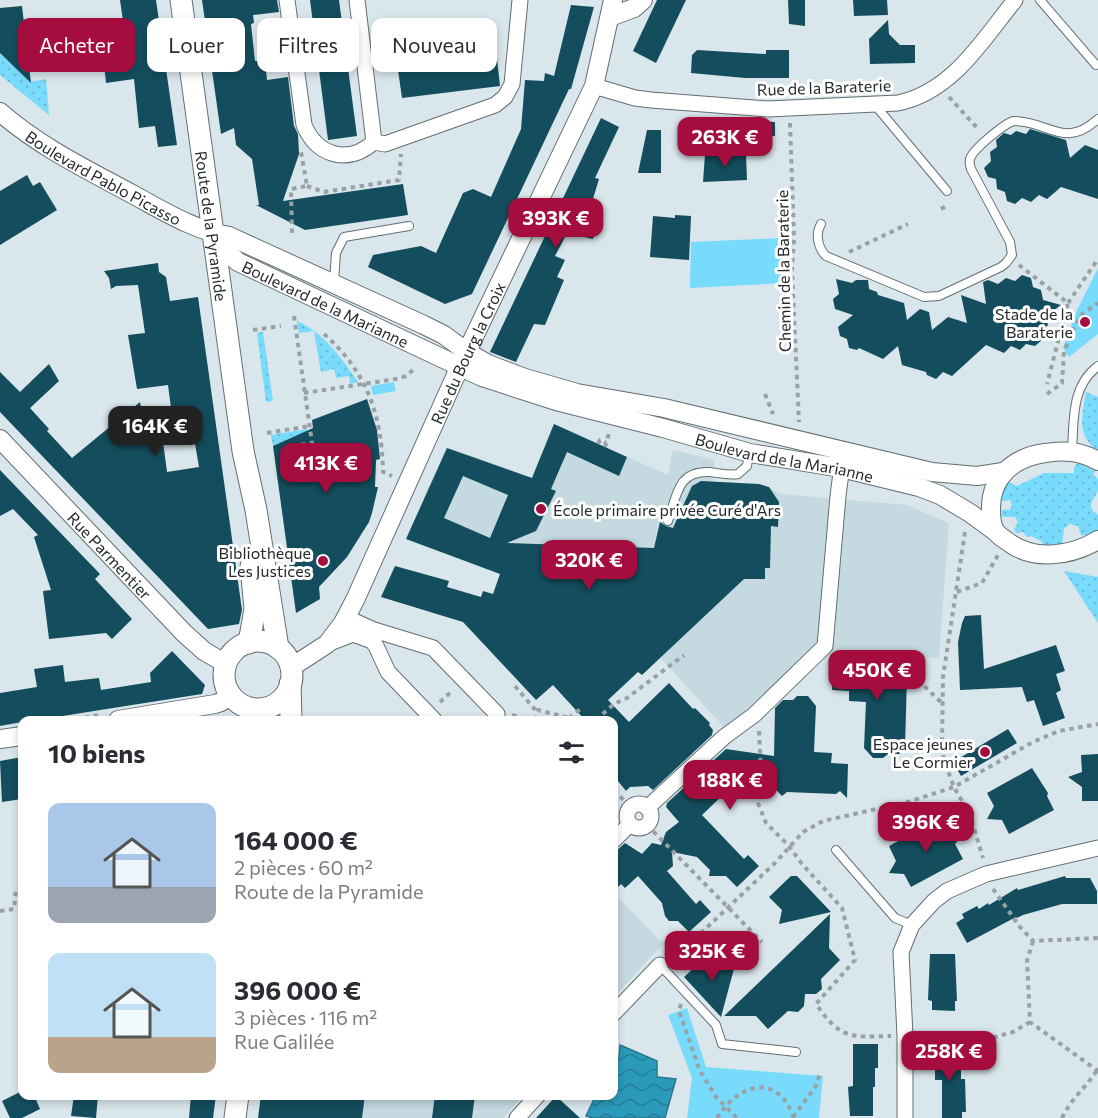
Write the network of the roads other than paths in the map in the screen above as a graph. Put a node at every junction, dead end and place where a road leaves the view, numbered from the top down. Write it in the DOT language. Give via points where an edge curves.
graph roads {
  1 [pos="181,0"];
  2 [pos="287,0"];
  3 [pos="357,0"];
  4 [pos="520,0"];
  5 [pos="643,0"];
  6 [pos="1041,0"];
  7 [pos="1008,6"];
  8 [pos="611,8"];
  9 [pos="1096,65"];
  10 [pos="594,86"];
  11 [pos="873,104"];
  12 [pos="0,112"];
  13 [pos="1098,119"];
  14 [pos="374,142"];
  15 [pos="947,191"];
  16 [pos="821,224"];
  17 [pos="409,226"];
  18 [pos="214,234"];
  19 [pos="333,283"];
  20 [pos="464,359"];
  21 [pos="1098,366"];
  22 [pos="0,439"];
  23 [pos="243,451"];
  24 [pos="1072,451"];
  25 [pos="750,453"];
  26 [pos="843,459"];
  27 [pos="1098,461"];
  28 [pos="1003,472"];
  29 [pos="669,521"];
  30 [pos="1001,536"];
  31 [pos="1098,540"];
  32 [pos="345,617"];
  33 [pos="249,643"];
  34 [pos="327,644"];
  35 [pos="278,648"];
  36 [pos="226,664"];
  37 [pos="290,676"];
  38 [pos="230,695"];
  39 [pos="435,713"];
  40 [pos="264,714"];
  41 [pos="142,716"];
  42 [pos="291,716"];
  43 [pos="500,716"];
  44 [pos="18,737"];
  45 [pos="0,739"];
  46 [pos="647,808"];
  47 [pos="630,824"];
  48 [pos="618,836"];
  49 [pos="1098,848"];
  50 [pos="836,850"];
  51 [pos="912,925"];
  52 [pos="660,965"];
  53 [pos="618,1010"];
  54 [pos="796,1052"];
  55 [pos="237,1100"];
  56 [pos="533,1100"];
  57 [pos="235,1118"];
  58 [pos="517,1118"];
  59 [pos="905,1118"];
  1 -- 18 [label="main road, Route de la Pyramide"];
  2 -- 14 [label="street" via="307,133 318,146 334,154 355,154"];
  3 -- 14 [label="street"];
  4 -- 14 [label="street" via="512,84 506,97 495,105 385,144"];
  5 -- 8 [label="street, Rue du Bourg la Croix" via="634,8"];
  6 -- 9 [label="lane"];
  7 -- 11 [label="street, Rue de la Baraterie" via="953,75 935,89 910,100"];
  8 -- 10 [label="street, Rue du Bourg la Croix"];
  10 -- 11 [label="street, Rue de la Baraterie" via="635,98 698,105 768,108"];
  10 -- 20 [label="street, Rue du Bourg la Croix"];
  11 -- 15 [label="lane"];
  12 -- 18 [label="street, Boulevard Pablo Picasso" via="76,165"];
  13 -- 16 [label="lane" via="1086,130 1072,134 1013,121 972,156 970,165 1012,251 1000,267 939,297 924,297 826,256 817,231"];
  17 -- 19 [label="lane" via="344,237 336,253"];
  18 -- 19 [label="street, Boulevard de la Marianne" via="229,236"];
  18 -- 20 [label="street, Boulevard de la Marianne" via="238,262"];
  18 -- 23 [label="main road, Route de la Pyramide"];
  19 -- 20 [label="street, Boulevard de la Marianne" via="444,335"];
  20 -- 25 [label="street, Boulevard de la Marianne" via="482,377"];
  20 -- 26 [label="street, Boulevard de la Marianne" via="578,393 664,408"];
  20 -- 32 [label="street, Rue du Bourg la Croix"];
  21 -- 24 [label="lane" via="1084,380 1076,402"];
  22 -- 36 [label="street, Rue Parmentier" via="184,633"];
  23 -- 33 [label="main road, Route de la Pyramide" via="255,609"];
  23 -- 35 [label="main road, Route de la Pyramide"];
  24 -- 27 [label="street, Boulevard de la Marianne"];
  24 -- 28 [label="street, Boulevard de la Marianne" via="1034,454"];
  25 -- 26 [label="street, Boulevard de la Marianne"];
  25 -- 29 [label="lane" via="745,469 738,474 697,472 687,476"];
  26 -- 28 [label="street, Boulevard de la Marianne" via="957,476"];
  26 -- 30 [label="street, Boulevard de la Marianne" via="940,495"];
  26 -- 46 [label="street" via="825,646"];
  28 -- 30 [label="street" via="996,482 991,506"];
  30 -- 31 [label="street, Boulevard de la Marianne" via="1023,551 1052,555"];
  32 -- 34 [label="street, Rue du Bourg la Croix"];
  32 -- 43 [label="street" via="433,648"];
  33 -- 35 [label="main road" via="264,642"];
  33 -- 36 [label="main road" via="237,649"];
  34 -- 37 [label="street, Rue du Bourg la Croix"];
  34 -- 39 [label="street" via="353,634 372,641 388,672"];
  35 -- 37 [label="main road" via="287,659"];
  36 -- 38 [label="main road" via="224,677"];
  37 -- 40 [label="main road" via="280,700"];
  37 -- 42 [label="main road"];
  38 -- 40 [label="main road"];
  38 -- 41 [label="street" via="215,704"];
  44 -- 45 [label="street"];
  46 -- 47 [label="street" via="639,804 631,807 627,816"];
  46 -- 47 [label="street" via="647,824 638,828"];
  47 -- 48 [label="street"];
  49 -- 51 [label="street" via="986,874 947,891"];
  50 -- 51 [label="lane" via="895,918"];
  51 -- 59 [label="street" via="901,952"];
  52 -- 53 [label="street"];
  52 -- 54 [label="lane" via="716,1025 722,1044"];
  55 -- 57 [label="main road"];
  56 -- 58 [label="street"];
}
